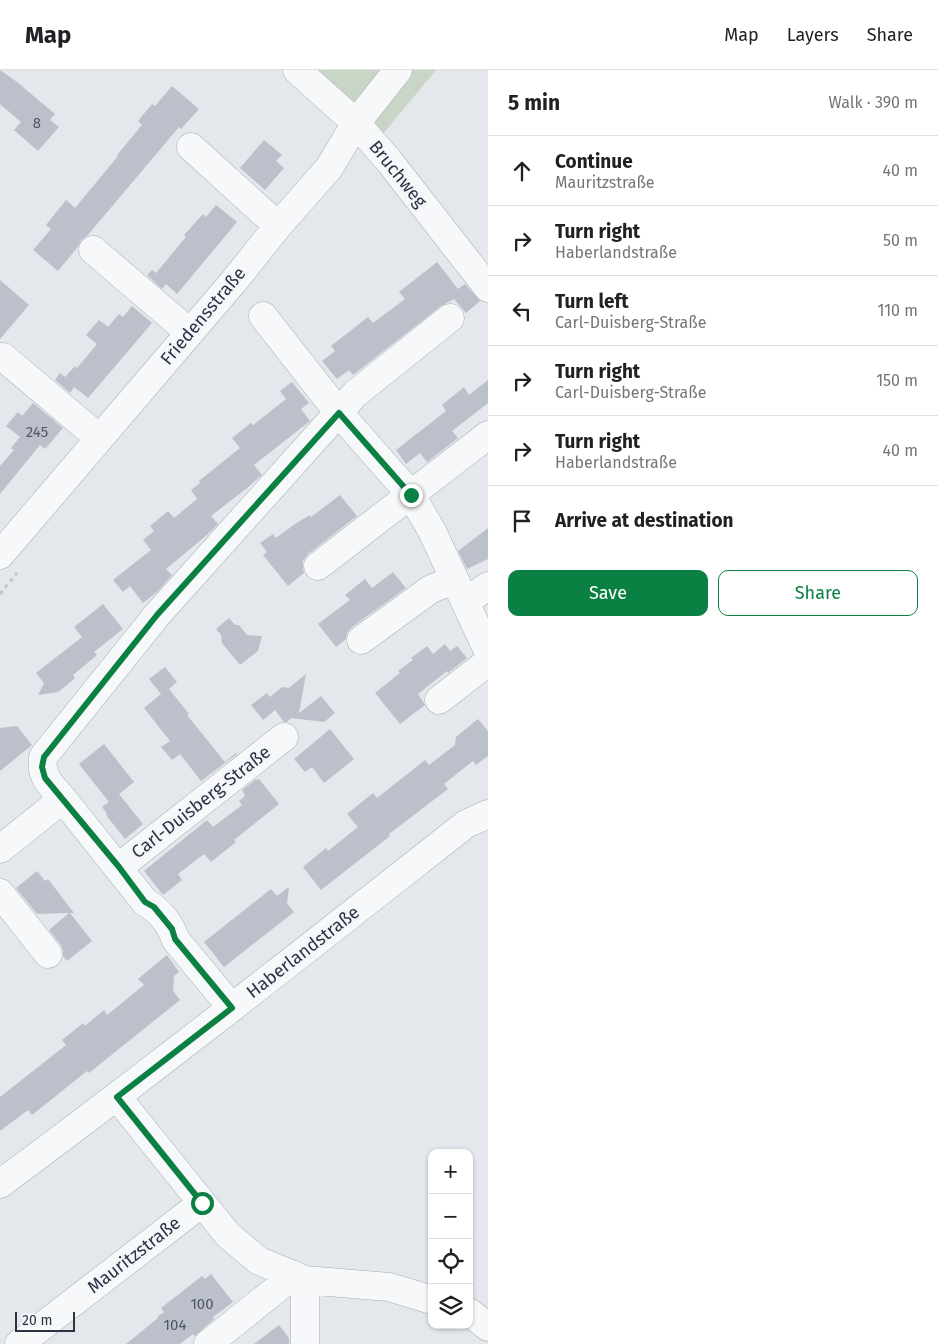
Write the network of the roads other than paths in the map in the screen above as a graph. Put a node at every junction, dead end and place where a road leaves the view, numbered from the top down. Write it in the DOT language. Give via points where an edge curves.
graph roads {
  1 [pos="297,70"];
  2 [pos="398,70"];
  3 [pos="356,123"];
  4 [pos="191,147"];
  5 [pos="278,226"];
  6 [pos="93,250"];
  7 [pos="488,288"];
  8 [pos="263,316"];
  9 [pos="450,318"];
  10 [pos="189,332"];
  11 [pos="3,357"];
  12 [pos="339,413"];
  13 [pos="488,435"];
  14 [pos="99,438"];
  15 [pos="411,495"];
  16 [pos="0,555"];
  17 [pos="318,566"];
  18 [pos="488,586"];
  19 [pos="460,591"];
  20 [pos="361,640"];
  21 [pos="488,651"];
  22 [pos="488,662"];
  23 [pos="439,700"];
  24 [pos="284,738"];
  25 [pos="62,799"];
  26 [pos="488,814"];
  27 [pos="0,849"];
  28 [pos="119,867"];
  29 [pos="0,892"];
  30 [pos="48,954"];
  31 [pos="232,1008"];
  32 [pos="117,1097"];
  33 [pos="0,1184"];
  34 [pos="202,1203"];
  35 [pos="299,1278"];
  36 [pos="428,1299"];
  37 [pos="473,1315"];
  38 [pos="488,1327"];
  39 [pos="20,1344"];
  40 [pos="208,1344"];
  41 [pos="305,1344"];
  1 -- 3 [label="street, Bruchweg"];
  2 -- 3 [label="street, Friedensstraße"];
  3 -- 5 [label="street, Friedensstraße" via="329,168"];
  3 -- 7 [label="street, Bruchweg"];
  4 -- 5 [label="street"];
  5 -- 10 [label="street, Friedensstraße"];
  6 -- 10 [label="street"];
  8 -- 12 [label="street"];
  9 -- 12 [label="street" via="355,394"];
  10 -- 14 [label="street, Friedensstraße"];
  11 -- 14 [label="street"];
  12 -- 15 [label="street"];
  12 -- 25 [label="street, Carl-Duisberg-Straße" via="157,615 44,757 45,778"];
  13 -- 15 [label="street"];
  14 -- 16 [label="street, Friedensstraße"];
  15 -- 17 [label="street"];
  15 -- 19 [label="street"];
  18 -- 19 [label="street"];
  19 -- 20 [label="street" via="431,589"];
  19 -- 21 [label="street"];
  22 -- 23 [label="street"];
  24 -- 28 [label="street, Carl-Duisberg-Straße"];
  25 -- 27 [label="street"];
  25 -- 28 [label="street, Carl-Duisberg-Straße"];
  26 -- 31 [label="street, Haberlandstraße" via="466,824"];
  28 -- 31 [label="street, Carl-Duisberg-Straße" via="145,902 154,907 172,929 175,939"];
  29 -- 30 [label="street"];
  31 -- 32 [label="street, Haberlandstraße"];
  32 -- 33 [label="street, Haberlandstraße"];
  32 -- 34 [label="street"];
  34 -- 35 [label="street" via="228,1235 259,1261"];
  34 -- 39 [label="street, Mauritzstraße"];
  35 -- 36 [label="street" via="389,1287"];
  35 -- 40 [label="street"];
  35 -- 41 [label="street"];
  37 -- 38 [label="street"];
}
